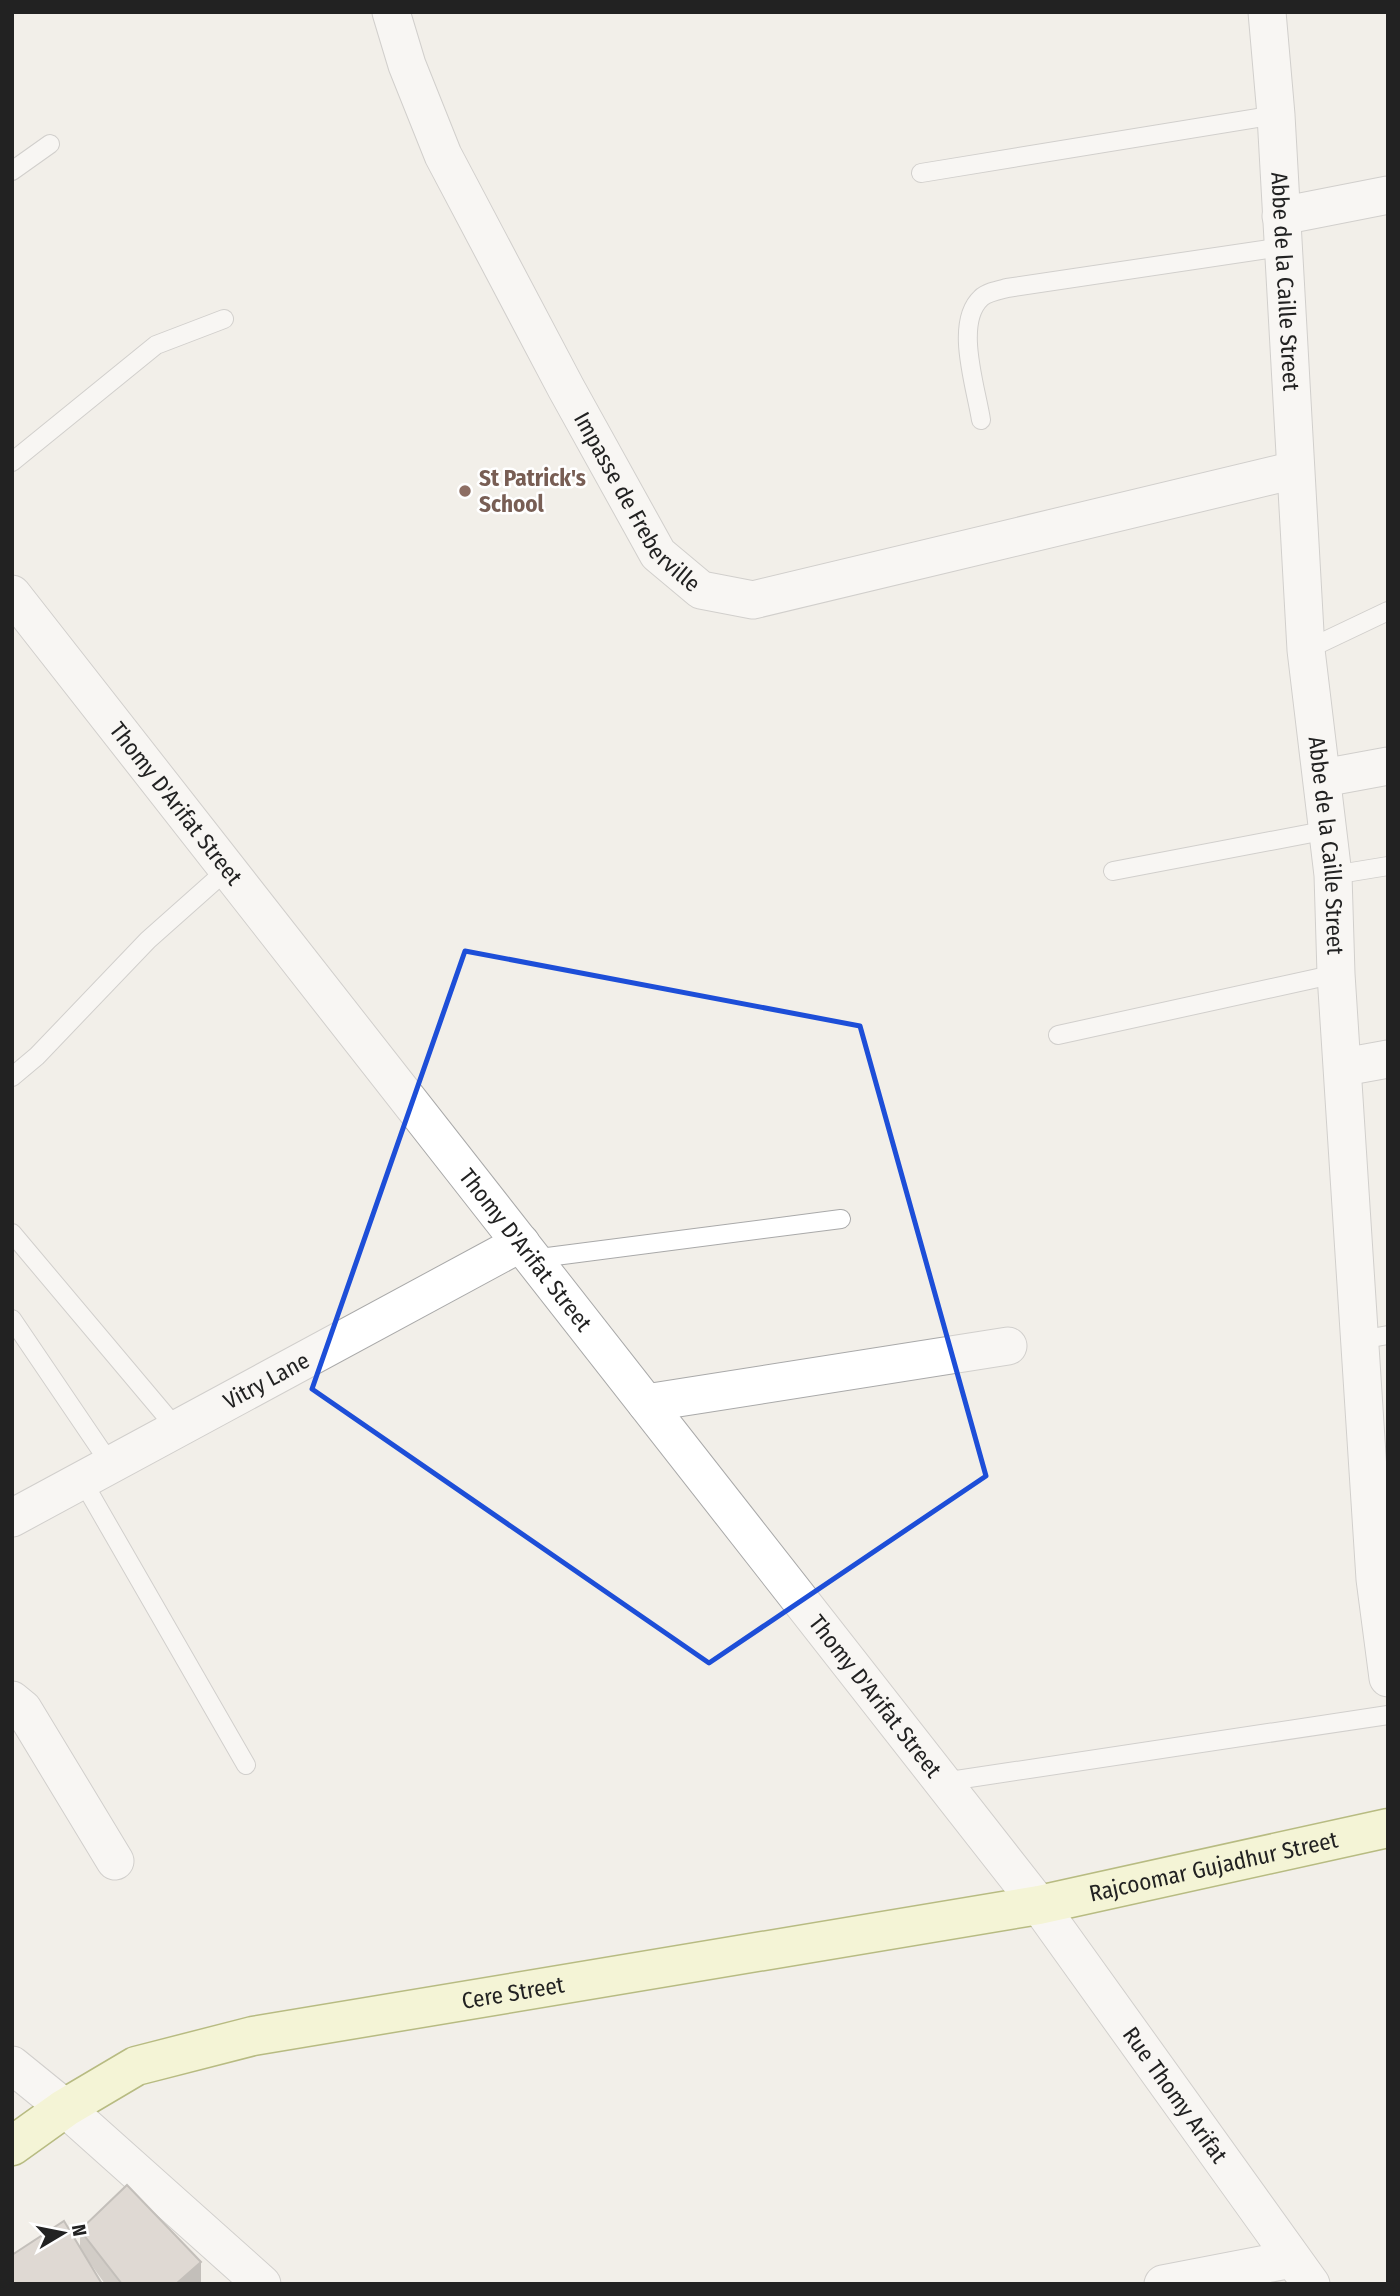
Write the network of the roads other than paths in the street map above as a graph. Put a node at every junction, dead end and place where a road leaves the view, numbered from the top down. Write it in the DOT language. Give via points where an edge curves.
graph roads {
  1 [pos="391,12"];
  2 [pos="1271,13"];
  3 [pos="1276,115"];
  4 [pos="50,144"];
  5 [pos="12,171"];
  6 [pos="921,173"];
  7 [pos="1388,195"];
  8 [pos="1282,232"];
  9 [pos="224,319"];
  10 [pos="981,419"];
  11 [pos="12,462"];
  12 [pos="1295,470"];
  13 [pos="12,594"];
  14 [pos="1388,611"];
  15 [pos="1306,650"];
  16 [pos="1388,766"];
  17 [pos="1323,778"];
  18 [pos="1328,830"];
  19 [pos="1388,866"];
  20 [pos="229,868"];
  21 [pos="1113,871"];
  22 [pos="1333,875"];
  23 [pos="1336,974"];
  24 [pos="1058,1035"];
  25 [pos="1388,1059"];
  26 [pos="1344,1067"];
  27 [pos="12,1077"];
  28 [pos="841,1219"];
  29 [pos="12,1233"];
  30 [pos="526,1251"];
  31 [pos="12,1320"];
  32 [pos="1374,1337"];
  33 [pos="1007,1346"];
  34 [pos="646,1403"];
  35 [pos="177,1429"];
  36 [pos="96,1472"];
  37 [pos="12,1518"];
  38 [pos="1388,1678"];
  39 [pos="12,1700"];
  40 [pos="1388,1715"];
  41 [pos="246,1765"];
  42 [pos="943,1782"];
  43 [pos="1388,1828"];
  44 [pos="115,1861"];
  45 [pos="1039,1905"];
  46 [pos="12,2065"];
  47 [pos="65,2108"];
  48 [pos="12,2146"];
  49 [pos="1302,2272"];
  50 [pos="262,2284"];
  51 [pos="1163,2284"];
  1 -- 12 [label="street, Impasse de Freberville" via="443,155 566,388 659,554 701,590 752,600"];
  2 -- 3 [label="street, Abbe de la Caille Street"];
  3 -- 6 [label="lane"];
  3 -- 8 [label="street, Abbe de la Caille Street"];
  4 -- 5 [label="lane"];
  7 -- 8 [label="street"];
  8 -- 10 [label="lane" via="982,296 969,315 966,334"];
  8 -- 12 [label="street, Abbe de la Caille Street"];
  9 -- 11 [label="lane" via="156,345"];
  12 -- 15 [label="street, Abbe de la Caille Street"];
  13 -- 20 [label="street, Thomy D'Arifat Street"];
  14 -- 15 [label="lane"];
  15 -- 17 [label="street, Abbe de la Caille Street"];
  16 -- 17 [label="street"];
  17 -- 18 [label="street, Abbe de la Caille Street"];
  18 -- 21 [label="lane"];
  18 -- 22 [label="street, Abbe de la Caille Street"];
  19 -- 22 [label="lane"];
  20 -- 27 [label="lane" via="148,940"];
  20 -- 30 [label="street, Thomy D'Arifat Street"];
  22 -- 23 [label="street, Abbe de la Caille Street"];
  23 -- 24 [label="lane"];
  23 -- 26 [label="street, Abbe de la Caille Street"];
  25 -- 26 [label="street"];
  26 -- 32 [label="street, Abbe de la Caille Street"];
  28 -- 30 [label="lane"];
  29 -- 35 [label="lane"];
  30 -- 34 [label="street, Thomy D'Arifat Street"];
  30 -- 35 [label="street, Vitry Lane"];
  31 -- 36 [label="lane"];
  32 -- 38 [label="street, Abbe de la Caille Street" via="1375,1579"];
  33 -- 34 [label="street"];
  34 -- 42 [label="street, Thomy D'Arifat Street"];
  35 -- 36 [label="street, Vitry Lane"];
  36 -- 37 [label="street, Vitry Lane"];
  36 -- 41 [label="lane"];
  39 -- 44 [label="street" via="23,1709"];
  40 -- 42 [label="lane"];
  42 -- 45 [label="street, Thomy D'Arifat Street"];
  43 -- 45 [label="street, Rajcoomar Gujadhur Street"];
  45 -- 47 [label="street, Cere Street" via="253,2036 136,2066"];
  45 -- 49 [label="street, Rue Thomy Arifat"];
  46 -- 47 [label="street"];
  47 -- 48 [label="street, Cere Street"];
  47 -- 50 [label="street"];
  49 -- 51 [label="street"];
}
